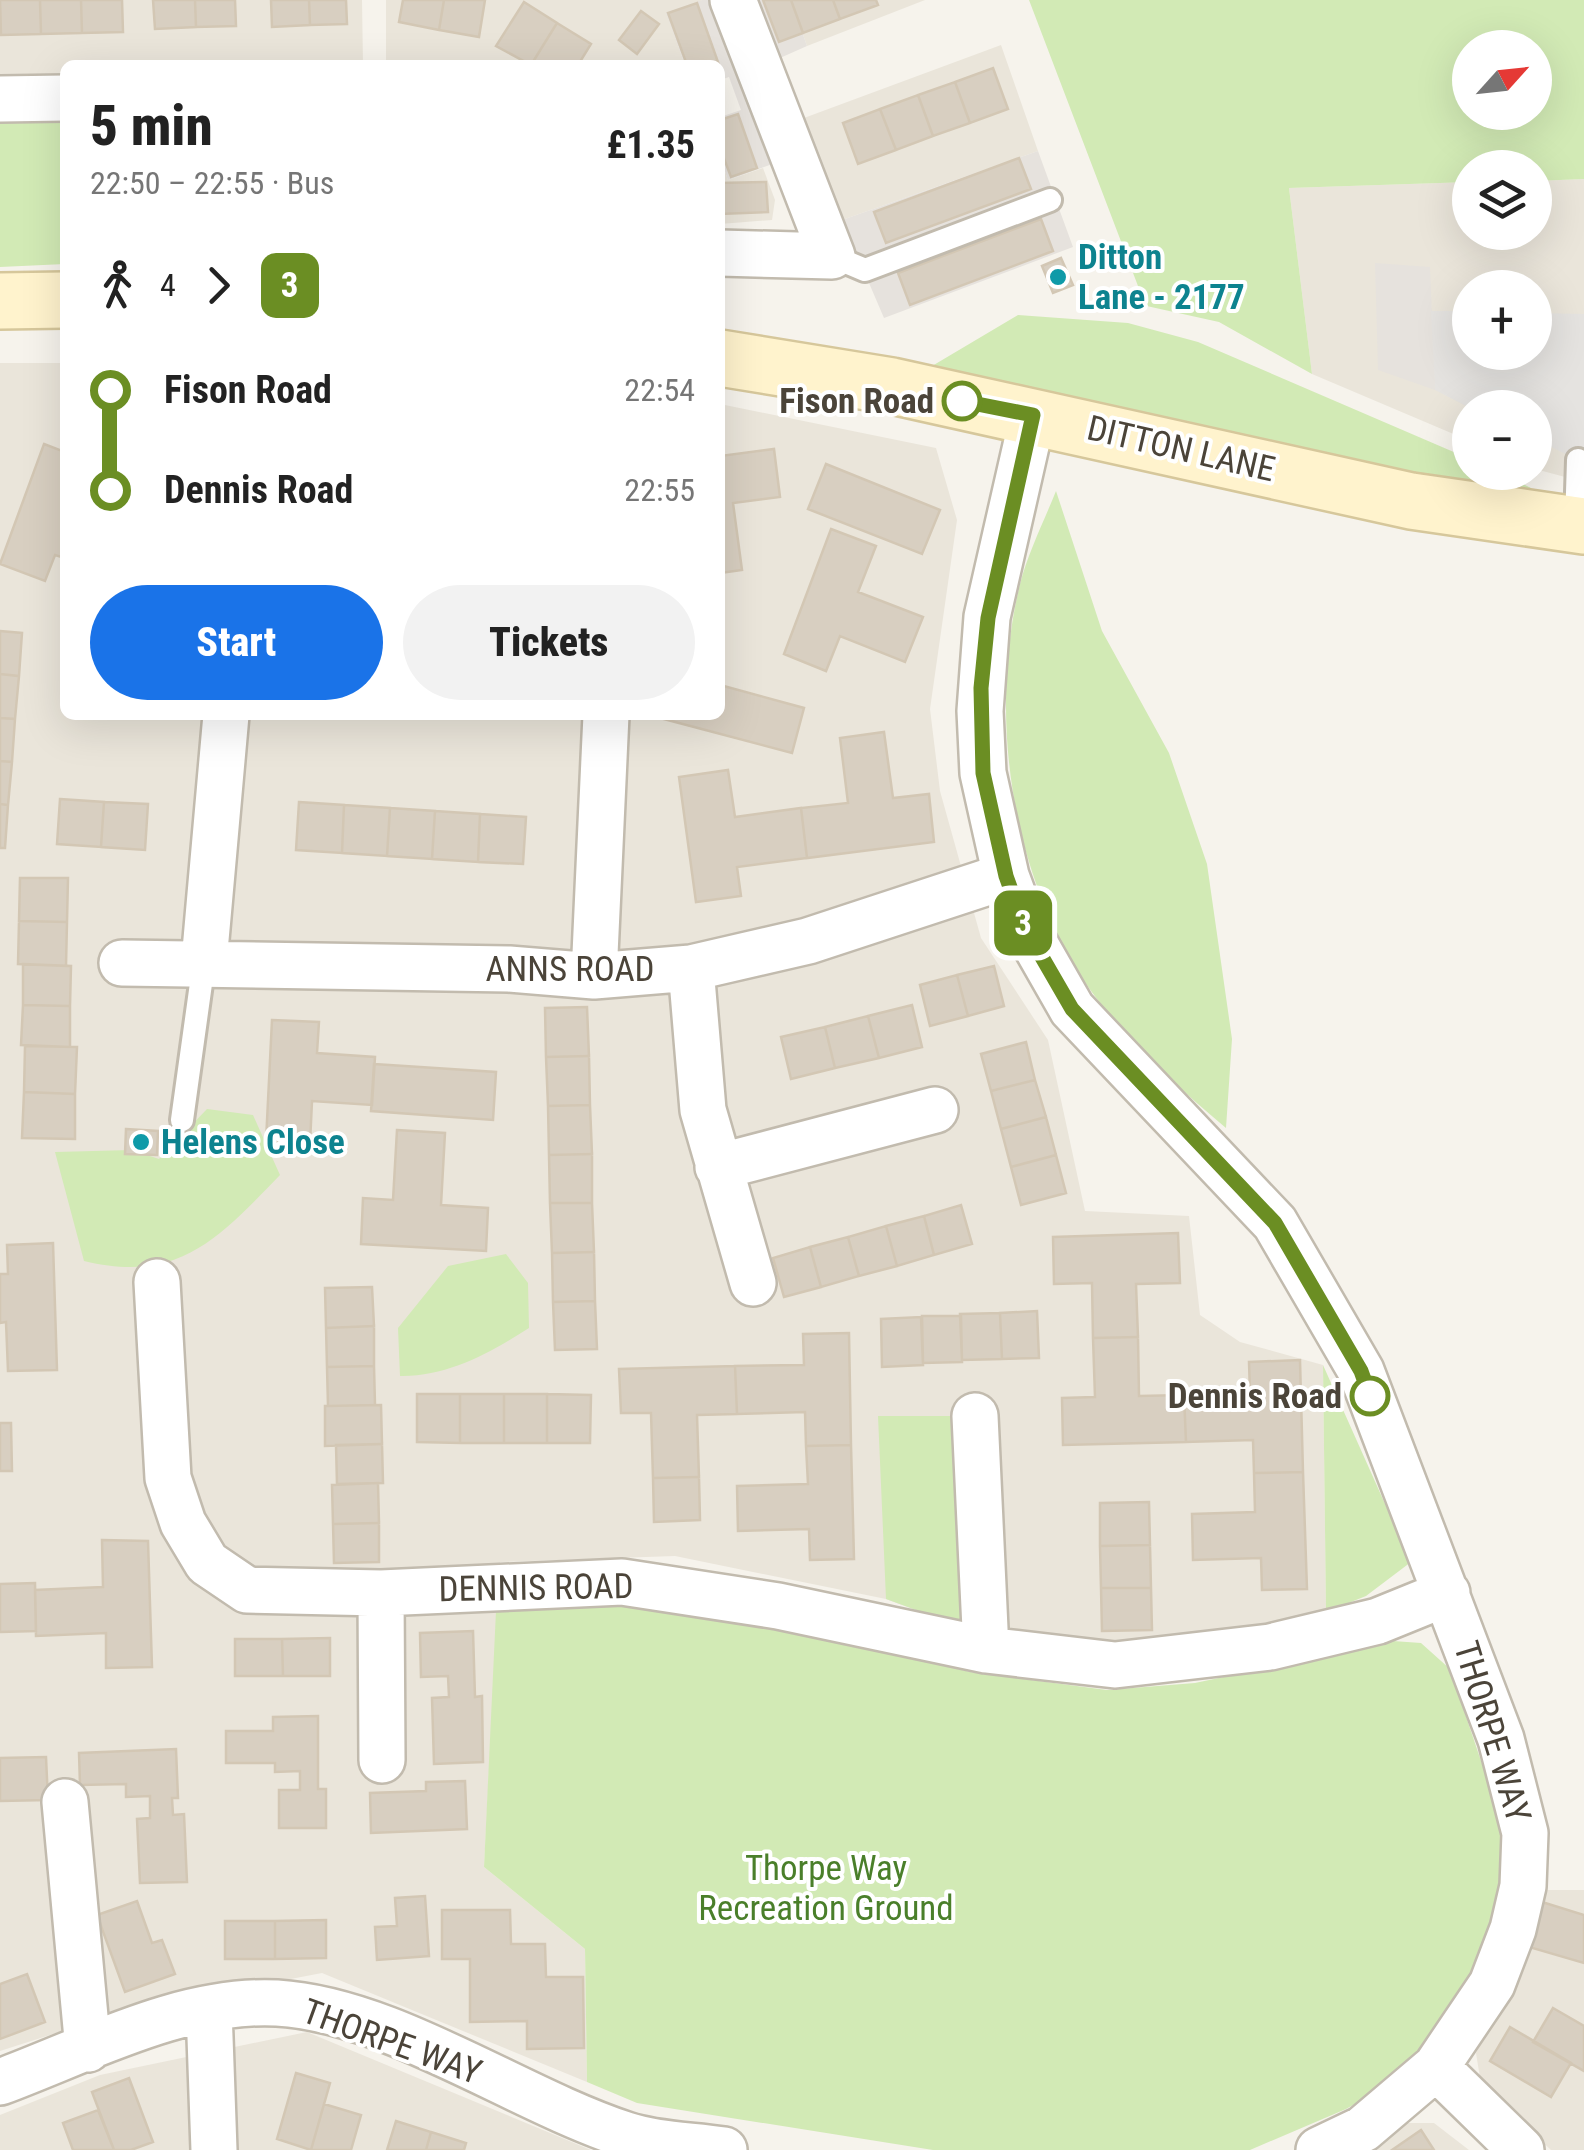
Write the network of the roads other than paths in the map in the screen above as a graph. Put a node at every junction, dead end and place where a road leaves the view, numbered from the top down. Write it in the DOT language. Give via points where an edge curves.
graph roads {
  1 [pos="733,0"];
  2 [pos="60,98"];
  3 [pos="0,99"];
  4 [pos="1050,200"];
  5 [pos="725,253"];
  6 [pos="832,256"];
  7 [pos="60,300"];
  8 [pos="0,301"];
  9 [pos="725,359"];
  10 [pos="1033,415"];
  11 [pos="1578,460"];
  12 [pos="1580,525"];
  13 [pos="226,720"];
  14 [pos="606,720"];
  15 [pos="1006,876"];
  16 [pos="204,962"];
  17 [pos="122,963"];
  18 [pos="691,968"];
  19 [pos="594,976"];
  20 [pos="936,1110"];
  21 [pos="182,1120"];
  22 [pos="718,1167"];
  23 [pos="157,1282"];
  24 [pos="753,1284"];
  25 [pos="975,1416"];
  26 [pos="381,1593"];
  27 [pos="1447,1593"];
  28 [pos="986,1650"];
  29 [pos="382,1760"];
  30 [pos="65,1802"];
  31 [pos="209,2010"];
  32 [pos="88,2049"];
  33 [pos="1436,2067"];
  34 [pos="0,2082"];
  35 [pos="626,2143"];
  36 [pos="214,2150"];
  37 [pos="724,2150"];
  38 [pos="1319,2150"];
  39 [pos="1521,2150"];
  1 -- 6 [label="street"];
  2 -- 3 [label="street"];
  4 -- 6 [label="lane" via="865,270"];
  5 -- 6 [label="street"];
  7 -- 8 [label="main road"];
  9 -- 10 [label="main road, DITTON LANE"];
  10 -- 12 [label="main road, DITTON LANE" via="1412,501"];
  10 -- 15 [label="street" via="988,618 981,688 983,773"];
  11 -- 12 [label="lane"];
  13 -- 16 [label="street"];
  14 -- 19 [label="street"];
  15 -- 18 [label="street, ANNS ROAD" via="808,941"];
  15 -- 27 [label="street" via="1024,926 1072,1009 1275,1223 1361,1371"];
  16 -- 17 [label="street, ANNS ROAD"];
  16 -- 19 [label="street, ANNS ROAD"];
  16 -- 21 [label="lane"];
  18 -- 19 [label="street, ANNS ROAD"];
  18 -- 22 [label="street" via="704,1110"];
  20 -- 22 [label="street"];
  22 -- 24 [label="street"];
  23 -- 26 [label="street, DENNIS ROAD" via="168,1478 183,1523 207,1562 247,1590"];
  25 -- 28 [label="street"];
  26 -- 28 [label="street, DENNIS ROAD" via="622,1582 778,1606"];
  26 -- 29 [label="street"];
  27 -- 28 [label="street, DENNIS ROAD" via="1378,1620 1261,1648 1116,1665"];
  27 -- 33 [label="street, THORPE WAY" via="1512,1777 1524,1851 1514,1930 1492,1984"];
  30 -- 32 [label="street"];
  31 -- 32 [label="street, THORPE WAY"];
  31 -- 35 [label="street, THORPE WAY" via="275,2003 323,2010"];
  31 -- 36 [label="street"];
  32 -- 34 [label="street, THORPE WAY"];
  33 -- 38 [label="street, THORPE WAY" via="1363,2129"];
  33 -- 39 [label="street"];
  35 -- 37 [label="street, THORPE WAY"];
}
